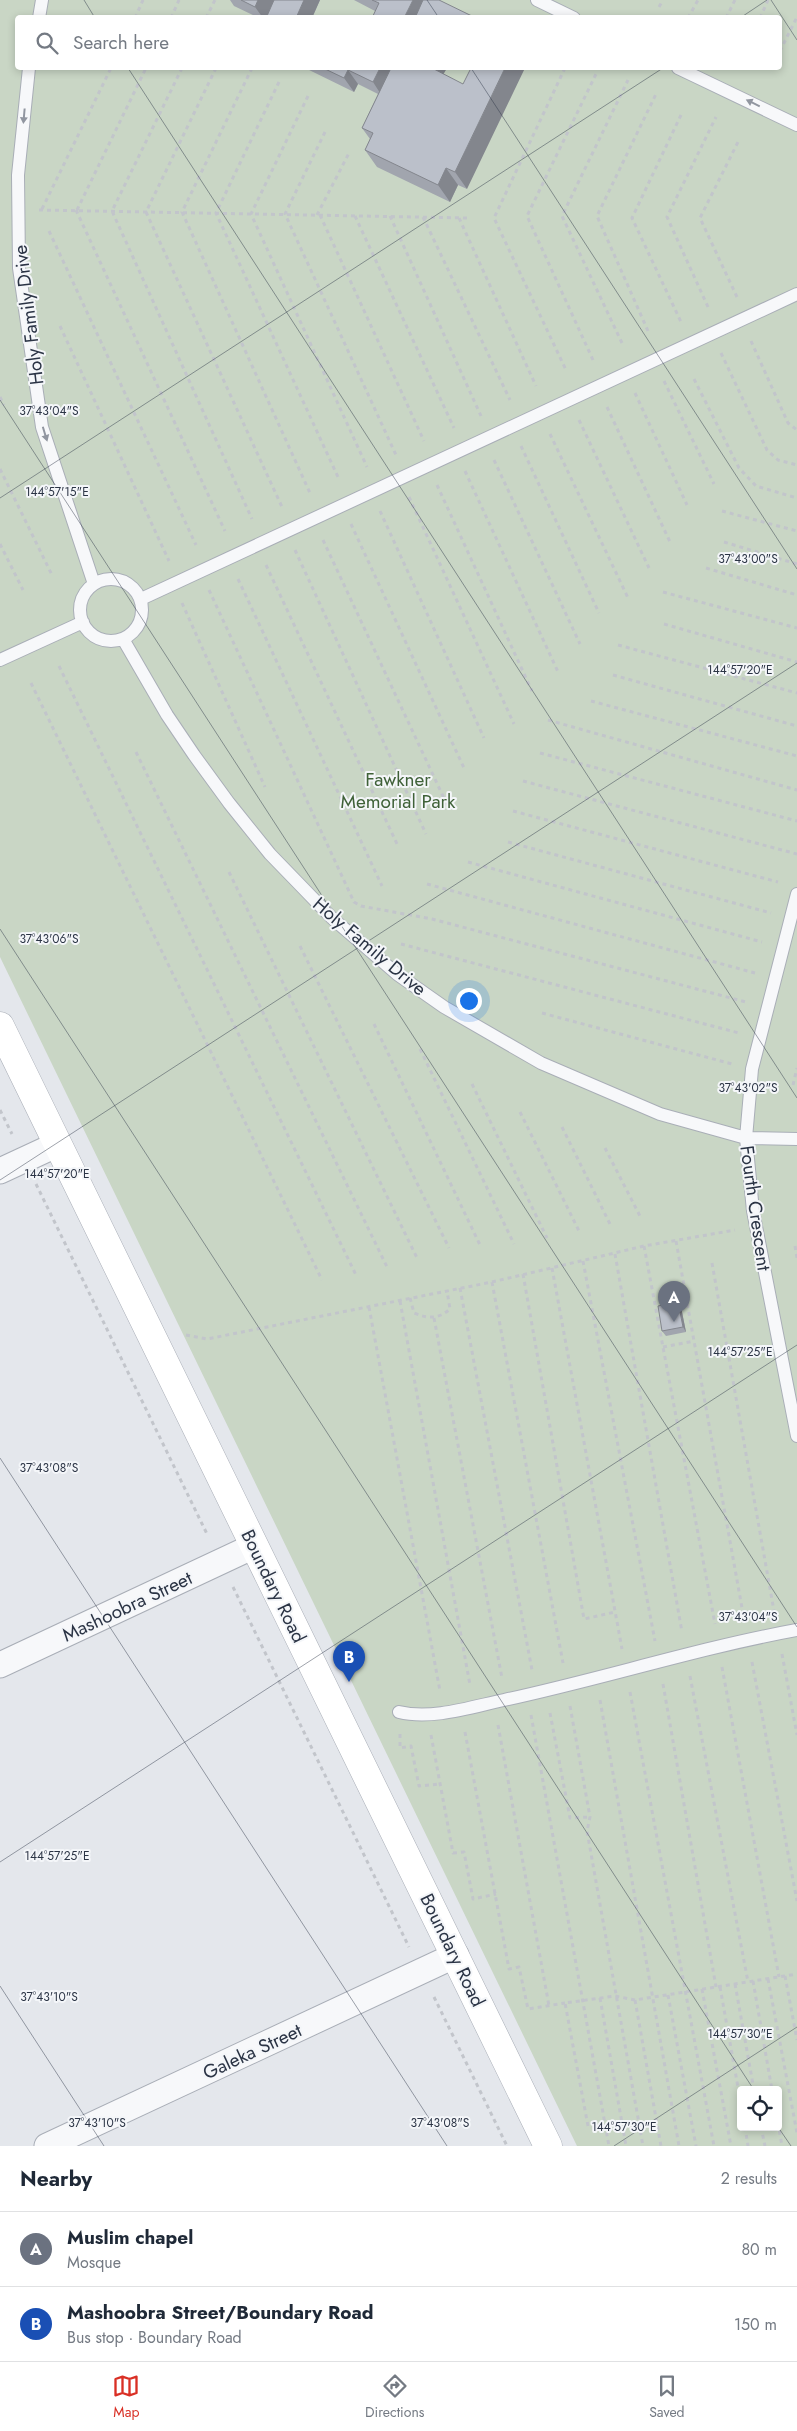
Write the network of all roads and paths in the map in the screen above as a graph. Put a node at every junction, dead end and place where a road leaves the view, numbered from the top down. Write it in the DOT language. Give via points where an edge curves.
graph roads {
  1 [pos="42,0"];
  2 [pos="143,0"];
  3 [pos="179,0"];
  4 [pos="215,0"];
  5 [pos="537,0"];
  6 [pos="664,0"];
  7 [pos="698,0"];
  8 [pos="735,0"];
  9 [pos="768,0"];
  10 [pos="659,7"];
  11 [pos="40,15"];
  12 [pos="136,15"];
  13 [pos="172,15"];
  14 [pos="208,15"];
  15 [pos="568,15"];
  16 [pos="690,15"];
  17 [pos="728,15"];
  18 [pos="761,15"];
  19 [pos="797,17"];
  20 [pos="782,47"];
  21 [pos="29,70"];
  22 [pos="110,70"];
  23 [pos="145,70"];
  24 [pos="181,70"];
  25 [pos="215,70"];
  26 [pos="251,70"];
  27 [pos="564,70"];
  28 [pos="682,70"];
  29 [pos="597,72"];
  30 [pos="628,80"];
  31 [pos="279,82"];
  32 [pos="657,92"];
  33 [pos="308,96"];
  34 [pos="681,115"];
  35 [pos="716,117"];
  36 [pos="797,124"];
  37 [pos="325,132"];
  38 [pos="738,140"];
  39 [pos="349,153"];
  40 [pos="18,209"];
  41 [pos="42,210"];
  42 [pos="77,210"];
  43 [pos="112,211"];
  44 [pos="146,212"];
  45 [pos="182,212"];
  46 [pos="216,213"];
  47 [pos="251,214"];
  48 [pos="285,214"];
  49 [pos="319,215"];
  50 [pos="355,216"];
  51 [pos="390,216"];
  52 [pos="423,217"];
  53 [pos="459,218"];
  54 [pos="468,218"];
  55 [pos="50,231"];
  56 [pos="797,294"];
  57 [pos="738,297"];
  58 [pos="708,307"];
  59 [pos="741,320"];
  60 [pos="60,326"];
  61 [pos="648,331"];
  62 [pos="711,334"];
  63 [pos="622,343"];
  64 [pos="691,343"];
  65 [pos="593,360"];
  66 [pos="654,360"];
  67 [pos="566,370"];
  68 [pos="626,373"];
  69 [pos="694,379"];
  70 [pos="536,386"];
  71 [pos="597,386"];
  72 [pos="0,397"];
  73 [pos="510,400"];
  74 [pos="569,400"];
  75 [pos="4,405"];
  76 [pos="540,413"];
  77 [pos="482,416"];
  78 [pos="512,426"];
  79 [pos="454,428"];
  80 [pos="797,430"];
  81 [pos="484,439"];
  82 [pos="424,441"];
  83 [pos="456,452"];
  84 [pos="396,455"];
  85 [pos="428,465"];
  86 [pos="797,465"];
  87 [pos="367,466"];
  88 [pos="0,470"];
  89 [pos="338,477"];
  90 [pos="400,479"];
  91 [pos="714,484"];
  92 [pos="371,492"];
  93 [pos="310,493"];
  94 [pos="797,498"];
  95 [pos="687,505"];
  96 [pos="342,506"];
  97 [pos="282,507"];
  98 [pos="722,510"];
  99 [pos="252,519"];
  100 [pos="313,519"];
  101 [pos="225,531"];
  102 [pos="797,531"];
  103 [pos="286,532"];
  104 [pos="670,542"];
  105 [pos="724,542"];
  106 [pos="0,544"];
  107 [pos="196,545"];
  108 [pos="257,545"];
  109 [pos="228,559"];
  110 [pos="797,564"];
  111 [pos="649,568"];
  112 [pos="706,568"];
  113 [pos="201,571"];
  114 [pos="52,575"];
  115 [pos="176,583"];
  116 [pos="94,584"];
  117 [pos="22,590"];
  118 [pos="663,592"];
  119 [pos="797,595"];
  120 [pos="141,600"];
  121 [pos="629,600"];
  122 [pos="599,613"];
  123 [pos="83,622"];
  124 [pos="664,624"];
  125 [pos="797,628"];
  126 [pos="123,639"];
  127 [pos="580,644"];
  128 [pos="618,645"];
  129 [pos="0,660"];
  130 [pos="797,662"];
  131 [pos="59,666"];
  132 [pos="559,674"];
  133 [pos="612,675"];
  134 [pos="31,683"];
  135 [pos="532,691"];
  136 [pos="797,693"];
  137 [pos="591,701"];
  138 [pos="548,720"];
  139 [pos="514,724"];
  140 [pos="797,726"];
  141 [pos="484,738"];
  142 [pos="136,752"];
  143 [pos="540,753"];
  144 [pos="797,756"];
  145 [pos="464,768"];
  146 [pos="523,782"];
  147 [pos="265,787"];
  148 [pos="797,790"];
  149 [pos="449,809"];
  150 [pos="513,811"];
  151 [pos="797,821"];
  152 [pos="426,834"];
  153 [pos="508,842"];
  154 [pos="398,846"];
  155 [pos="797,854"];
  156 [pos="468,862"];
  157 [pos="229,872"];
  158 [pos="427,884"];
  159 [pos="382,886"];
  160 [pos="792,889"];
  161 [pos="791,918"];
  162 [pos="401,944"];
  163 [pos="300,946"];
  164 [pos="783,948"];
  165 [pos="775,978"];
  166 [pos="768,1008"];
  167 [pos="542,1013"];
  168 [pos="374,1024"];
  169 [pos="0,1026"];
  170 [pos="759,1038"];
  171 [pos="420,1049"];
  172 [pos="797,1068"];
  173 [pos="752,1069"];
  174 [pos="472,1084"];
  175 [pos="793,1085"];
  176 [pos="0,1110"];
  177 [pos="520,1112"];
  178 [pos="562,1127"];
  179 [pos="746,1138"];
  180 [pos="797,1139"];
  181 [pos="58,1144"];
  182 [pos="605,1148"];
  183 [pos="24,1160"];
  184 [pos="0,1171"];
  185 [pos="641,1218"];
  186 [pos="610,1224"];
  187 [pos="756,1227"];
  188 [pos="580,1233"];
  189 [pos="547,1238"];
  190 [pos="676,1241"];
  191 [pos="514,1244"];
  192 [pos="644,1246"];
  193 [pos="795,1246"];
  194 [pos="482,1247"];
  195 [pos="449,1248"];
  196 [pos="615,1254"];
  197 [pos="797,1258"];
  198 [pos="418,1260"];
  199 [pos="583,1261"];
  200 [pos="712,1262"];
  201 [pos="552,1268"];
  202 [pos="388,1269"];
  203 [pos="356,1274"];
  204 [pos="523,1274"];
  205 [pos="322,1280"];
  206 [pos="492,1282"];
  207 [pos="460,1288"];
  208 [pos="447,1291"];
  209 [pos="410,1298"];
  210 [pos="400,1300"];
  211 [pos="369,1307"];
  212 [pos="434,1318"];
  213 [pos="694,1341"];
  214 [pos="156,1345"];
  215 [pos="663,1347"];
  216 [pos="797,1436"];
  217 [pos="254,1546"];
  218 [pos="220,1562"];
  219 [pos="616,1612"];
  220 [pos="797,1630"];
  221 [pos="778,1634"];
  222 [pos="748,1640"];
  223 [pos="719,1646"];
  224 [pos="686,1655"];
  225 [pos="659,1663"];
  226 [pos="0,1665"];
  227 [pos="626,1672"];
  228 [pos="596,1679"];
  229 [pos="567,1686"];
  230 [pos="536,1693"];
  231 [pos="500,1700"];
  232 [pos="474,1706"];
  233 [pos="461,1708"];
  234 [pos="399,1712"];
  235 [pos="444,1712"];
  236 [pos="427,1714"];
  237 [pos="797,1735"];
  238 [pos="440,1784"];
  239 [pos="590,1817"];
  240 [pos="496,1894"];
  241 [pos="797,1901"];
  242 [pos="456,1955"];
  243 [pos="421,1971"];
  244 [pos="797,1974"];
  245 [pos="785,1976"];
  246 [pos="779,1977"];
  247 [pos="768,1979"];
  248 [pos="753,1981"];
  249 [pos="748,1982"];
  250 [pos="735,1984"];
  251 [pos="718,1987"];
  252 [pos="702,1989"];
  253 [pos="685,1992"];
  254 [pos="668,1994"];
  255 [pos="615,1996"];
  256 [pos="600,1998"];
  257 [pos="652,1998"];
  258 [pos="584,2000"];
  259 [pos="635,2000"];
  260 [pos="565,2003"];
  261 [pos="549,2006"];
  262 [pos="797,2040"];
  263 [pos="737,2086"];
  264 [pos="753,2086"];
  265 [pos="771,2086"];
  266 [pos="588,2126"];
  267 [pos="746,2131"];
  268 [pos="762,2131"];
  269 [pos="779,2131"];
  270 [pos="797,2133"];
  271 [pos="47,2146"];
  272 [pos="507,2146"];
  273 [pos="548,2146"];
  274 [pos="609,2146"];
  275 [pos="626,2146"];
  276 [pos="643,2146"];
  277 [pos="661,2146"];
  278 [pos="678,2146"];
  279 [pos="696,2146"];
  280 [pos="714,2146"];
  281 [pos="731,2146"];
  282 [pos="748,2146"];
  283 [pos="765,2146"];
  284 [pos="782,2146"];
  1 -- 11 [label="lane"];
  2 -- 12 [label="path"];
  3 -- 13 [label="path"];
  4 -- 14 [label="path"];
  5 -- 15 [label="lane"];
  6 -- 10 [label="path"];
  7 -- 16 [label="path"];
  8 -- 17 [label="path"];
  9 -- 18 [label="path"];
  19 -- 20 [label="path"];
  21 -- 40 [label="lane, Holy Family Drive, one-way" via="18,175"];
  22 -- 41 [label="path"];
  23 -- 42 [label="path"];
  24 -- 43 [label="path"];
  25 -- 44 [label="path"];
  26 -- 45 [label="path"];
  27 -- 67 [label="path" via="494,218"];
  36 -- 28 [label="lane, one-way"];
  29 -- 65 [label="path" via="527,216"];
  30 -- 63 [label="path" via="562,216"];
  31 -- 46 [label="path"];
  32 -- 61 [label="path" via="597,216"];
  33 -- 47 [label="path"];
  34 -- 64 [label="path" via="632,218"];
  35 -- 58 [label="path" via="667,217"];
  37 -- 48 [label="path"];
  38 -- 57 [label="path" via="700,218"];
  39 -- 49 [label="path"];
  40 -- 41 [label="path"];
  40 -- 116 [label="lane, Holy Family Drive, one-way" via="19,268 42,427"];
  41 -- 42 [label="path"];
  42 -- 43 [label="path"];
  42 -- 101 [label="path"];
  43 -- 44 [label="path"];
  43 -- 99 [label="path"];
  44 -- 45 [label="path"];
  44 -- 97 [label="path"];
  45 -- 46 [label="path"];
  45 -- 93 [label="path"];
  46 -- 47 [label="path"];
  46 -- 89 [label="path"];
  47 -- 48 [label="path"];
  47 -- 87 [label="path"];
  48 -- 49 [label="path"];
  48 -- 84 [label="path"];
  49 -- 50 [label="path"];
  49 -- 82 [label="path"];
  50 -- 51 [label="path"];
  50 -- 79 [label="path"];
  51 -- 52 [label="path"];
  51 -- 77 [label="path"];
  52 -- 53 [label="path"];
  52 -- 73 [label="path"];
  53 -- 54 [label="path"];
  53 -- 70 [label="path"];
  55 -- 107 [label="path"];
  56 -- 59 [label="lane"];
  59 -- 62 [label="lane"];
  59 -- 80 [label="path" via="788,423"];
  60 -- 115 [label="path"];
  62 -- 64 [label="lane"];
  62 -- 86 [label="path" via="767,450 778,460"];
  64 -- 66 [label="lane"];
  66 -- 68 [label="lane"];
  66 -- 91 [label="path"];
  68 -- 71 [label="lane"];
  68 -- 95 [label="path"];
  69 -- 94 [label="path" via="739,468 756,486"];
  71 -- 74 [label="lane"];
  71 -- 104 [label="path"];
  72 -- 75 [label="path"];
  74 -- 76 [label="lane"];
  74 -- 111 [label="path"];
  76 -- 78 [label="lane"];
  76 -- 121 [label="path"];
  78 -- 81 [label="lane"];
  78 -- 122 [label="path"];
  81 -- 83 [label="lane"];
  81 -- 127 [label="path"];
  83 -- 85 [label="lane"];
  83 -- 132 [label="path"];
  85 -- 90 [label="lane"];
  85 -- 135 [label="path"];
  88 -- 114 [label="path"];
  90 -- 92 [label="lane"];
  90 -- 139 [label="path"];
  92 -- 96 [label="lane"];
  92 -- 141 [label="path"];
  96 -- 100 [label="lane"];
  96 -- 145 [label="path"];
  98 -- 102 [label="path"];
  100 -- 103 [label="lane"];
  100 -- 149 [label="path"];
  103 -- 108 [label="lane"];
  103 -- 152 [label="path"];
  105 -- 110 [label="path"];
  106 -- 117 [label="path"];
  108 -- 109 [label="lane"];
  108 -- 154 [label="path"];
  109 -- 113 [label="lane"];
  109 -- 159 [label="path"];
  112 -- 119 [label="path"];
  113 -- 115 [label="lane"];
  113 -- 166 [label="path" via="354,902 432,919"];
  115 -- 120 [label="lane"];
  115 -- 147 [label="path"];
  116 -- 120 [label="lane" via="103,580 121,580"];
  116 -- 123 [label="lane" via="81,605"];
  118 -- 125 [label="path"];
  120 -- 126 [label="lane" via="141,618 131,634"];
  123 -- 126 [label="lane" via="95,636 104,640"];
  123 -- 129 [label="lane"];
  124 -- 130 [label="path"];
  126 -- 179 [label="lane, Holy Family Drive" via="194,755 270,854 332,918 397,974 444,1007 540,1063 660,1114"];
  128 -- 136 [label="path"];
  131 -- 203 [label="path"];
  133 -- 140 [label="path"];
  134 -- 205 [label="path"];
  137 -- 144 [label="path"];
  138 -- 148 [label="path"];
  142 -- 202 [label="path"];
  143 -- 151 [label="path"];
  146 -- 155 [label="path"];
  150 -- 160 [label="path"];
  153 -- 161 [label="path"];
  156 -- 164 [label="path"];
  157 -- 198 [label="path"];
  158 -- 165 [label="path"];
  160 -- 161 [label="lane, Fourth Crescent"];
  161 -- 164 [label="lane, Fourth Crescent"];
  162 -- 170 [label="path"];
  163 -- 195 [label="path"];
  164 -- 165 [label="lane, Fourth Crescent"];
  165 -- 166 [label="lane, Fourth Crescent"];
  166 -- 170 [label="lane, Fourth Crescent"];
  167 -- 173 [label="path"];
  168 -- 194 [label="path"];
  169 -- 181 [label="main road, Boundary Road"];
  170 -- 173 [label="lane, Fourth Crescent"];
  171 -- 191 [label="path"];
  172 -- 175 [label="path"];
  173 -- 179 [label="lane, Fourth Crescent"];
  174 -- 189 [label="path"];
  176 -- 183 [label="path"];
  177 -- 188 [label="path"];
  178 -- 186 [label="path"];
  179 -- 180 [label="lane, Holy Family Drive"];
  179 -- 187 [label="lane, Fourth Crescent"];
  181 -- 183 [label="street"];
  181 -- 214 [label="main road, Boundary Road"];
  182 -- 185 [label="path"];
  183 -- 184 [label="street"];
  183 -- 218 [label="path"];
  187 -- 190 [label="path"];
  187 -- 216 [label="lane, Fourth Crescent"];
  190 -- 192 [label="path"];
  190 -- 213 [label="path"];
  192 -- 196 [label="path"];
  192 -- 215 [label="path"];
  193 -- 197 [label="path"];
  196 -- 199 [label="path"];
  196 -- 224 [label="path"];
  199 -- 201 [label="path"];
  199 -- 225 [label="path"];
  200 -- 221 [label="path"];
  201 -- 204 [label="path"];
  201 -- 219 [label="path"];
  204 -- 206 [label="path"];
  204 -- 219 [label="path" via="584,1619"];
  206 -- 207 [label="path"];
  206 -- 229 [label="path"];
  207 -- 208 [label="path"];
  207 -- 230 [label="path"];
  208 -- 209 [label="path"];
  208 -- 212 [label="path" via="450,1309"];
  209 -- 210 [label="path"];
  209 -- 212 [label="path" via="414,1313"];
  210 -- 211 [label="path"];
  210 -- 232 [label="path"];
  211 -- 214 [label="path" via="206,1339 183,1334"];
  211 -- 235 [label="path"];
  212 -- 231 [label="path"];
  213 -- 215 [label="path"];
  213 -- 222 [label="path"];
  214 -- 217 [label="main road, Boundary Road"];
  215 -- 223 [label="path"];
  217 -- 218 [label="street, Mashoobra Street"];
  217 -- 242 [label="main road, Boundary Road"];
  218 -- 226 [label="street, Mashoobra Street"];
  218 -- 243 [label="path"];
  219 -- 227 [label="path"];
  220 -- 221 [label="lane"];
  221 -- 222 [label="lane"];
  221 -- 237 [label="path"];
  222 -- 223 [label="lane"];
  222 -- 241 [label="path"];
  223 -- 224 [label="lane"];
  223 -- 246 [label="path"];
  224 -- 225 [label="lane"];
  224 -- 249 [label="path"];
  225 -- 227 [label="lane"];
  225 -- 251 [label="path"];
  227 -- 228 [label="lane"];
  227 -- 253 [label="path"];
  228 -- 229 [label="lane"];
  228 -- 257 [label="path"];
  229 -- 230 [label="lane"];
  229 -- 239 [label="path"];
  230 -- 231 [label="lane"];
  230 -- 239 [label="path" via="570,1818"];
  230 -- 258 [label="path"];
  231 -- 232 [label="lane"];
  231 -- 261 [label="path"];
  232 -- 233 [label="lane"];
  233 -- 235 [label="lane"];
  233 -- 240 [label="path"];
  234 -- 236 [label="lane" via="415,1716"];
  234 -- 238 [label="path" via="400,1748 411,1746 419,1786"];
  235 -- 236 [label="lane"];
  236 -- 238 [label="path"];
  238 -- 240 [label="path" via="453,1853 464,1852 472,1899"];
  239 -- 255 [label="path" via="587,1831"];
  240 -- 261 [label="path" via="509,1969 519,1967 528,2009"];
  242 -- 243 [label="street, Galeka Street"];
  242 -- 273 [label="main road, Boundary Road"];
  243 -- 271 [label="street, Galeka Street"];
  243 -- 272 [label="path"];
  244 -- 245 [label="path"];
  245 -- 246 [label="path"];
  245 -- 262 [label="path"];
  246 -- 247 [label="path"];
  247 -- 248 [label="path"];
  247 -- 270 [label="path"];
  248 -- 249 [label="path"];
  248 -- 265 [label="path"];
  249 -- 250 [label="path"];
  250 -- 251 [label="path"];
  250 -- 264 [label="path"];
  251 -- 252 [label="path"];
  251 -- 263 [label="path"];
  252 -- 253 [label="path"];
  252 -- 281 [label="path"];
  253 -- 254 [label="path"];
  253 -- 280 [label="path"];
  254 -- 257 [label="path"];
  254 -- 279 [label="path"];
  255 -- 256 [label="path"];
  255 -- 259 [label="path"];
  255 -- 276 [label="path"];
  256 -- 258 [label="path"];
  256 -- 275 [label="path"];
  257 -- 259 [label="path"];
  257 -- 278 [label="path"];
  258 -- 260 [label="path"];
  258 -- 274 [label="path"];
  259 -- 277 [label="path"];
  260 -- 261 [label="path"];
  260 -- 266 [label="path"];
  267 -- 282 [label="path"];
  268 -- 283 [label="path"];
  269 -- 284 [label="path"];
}
